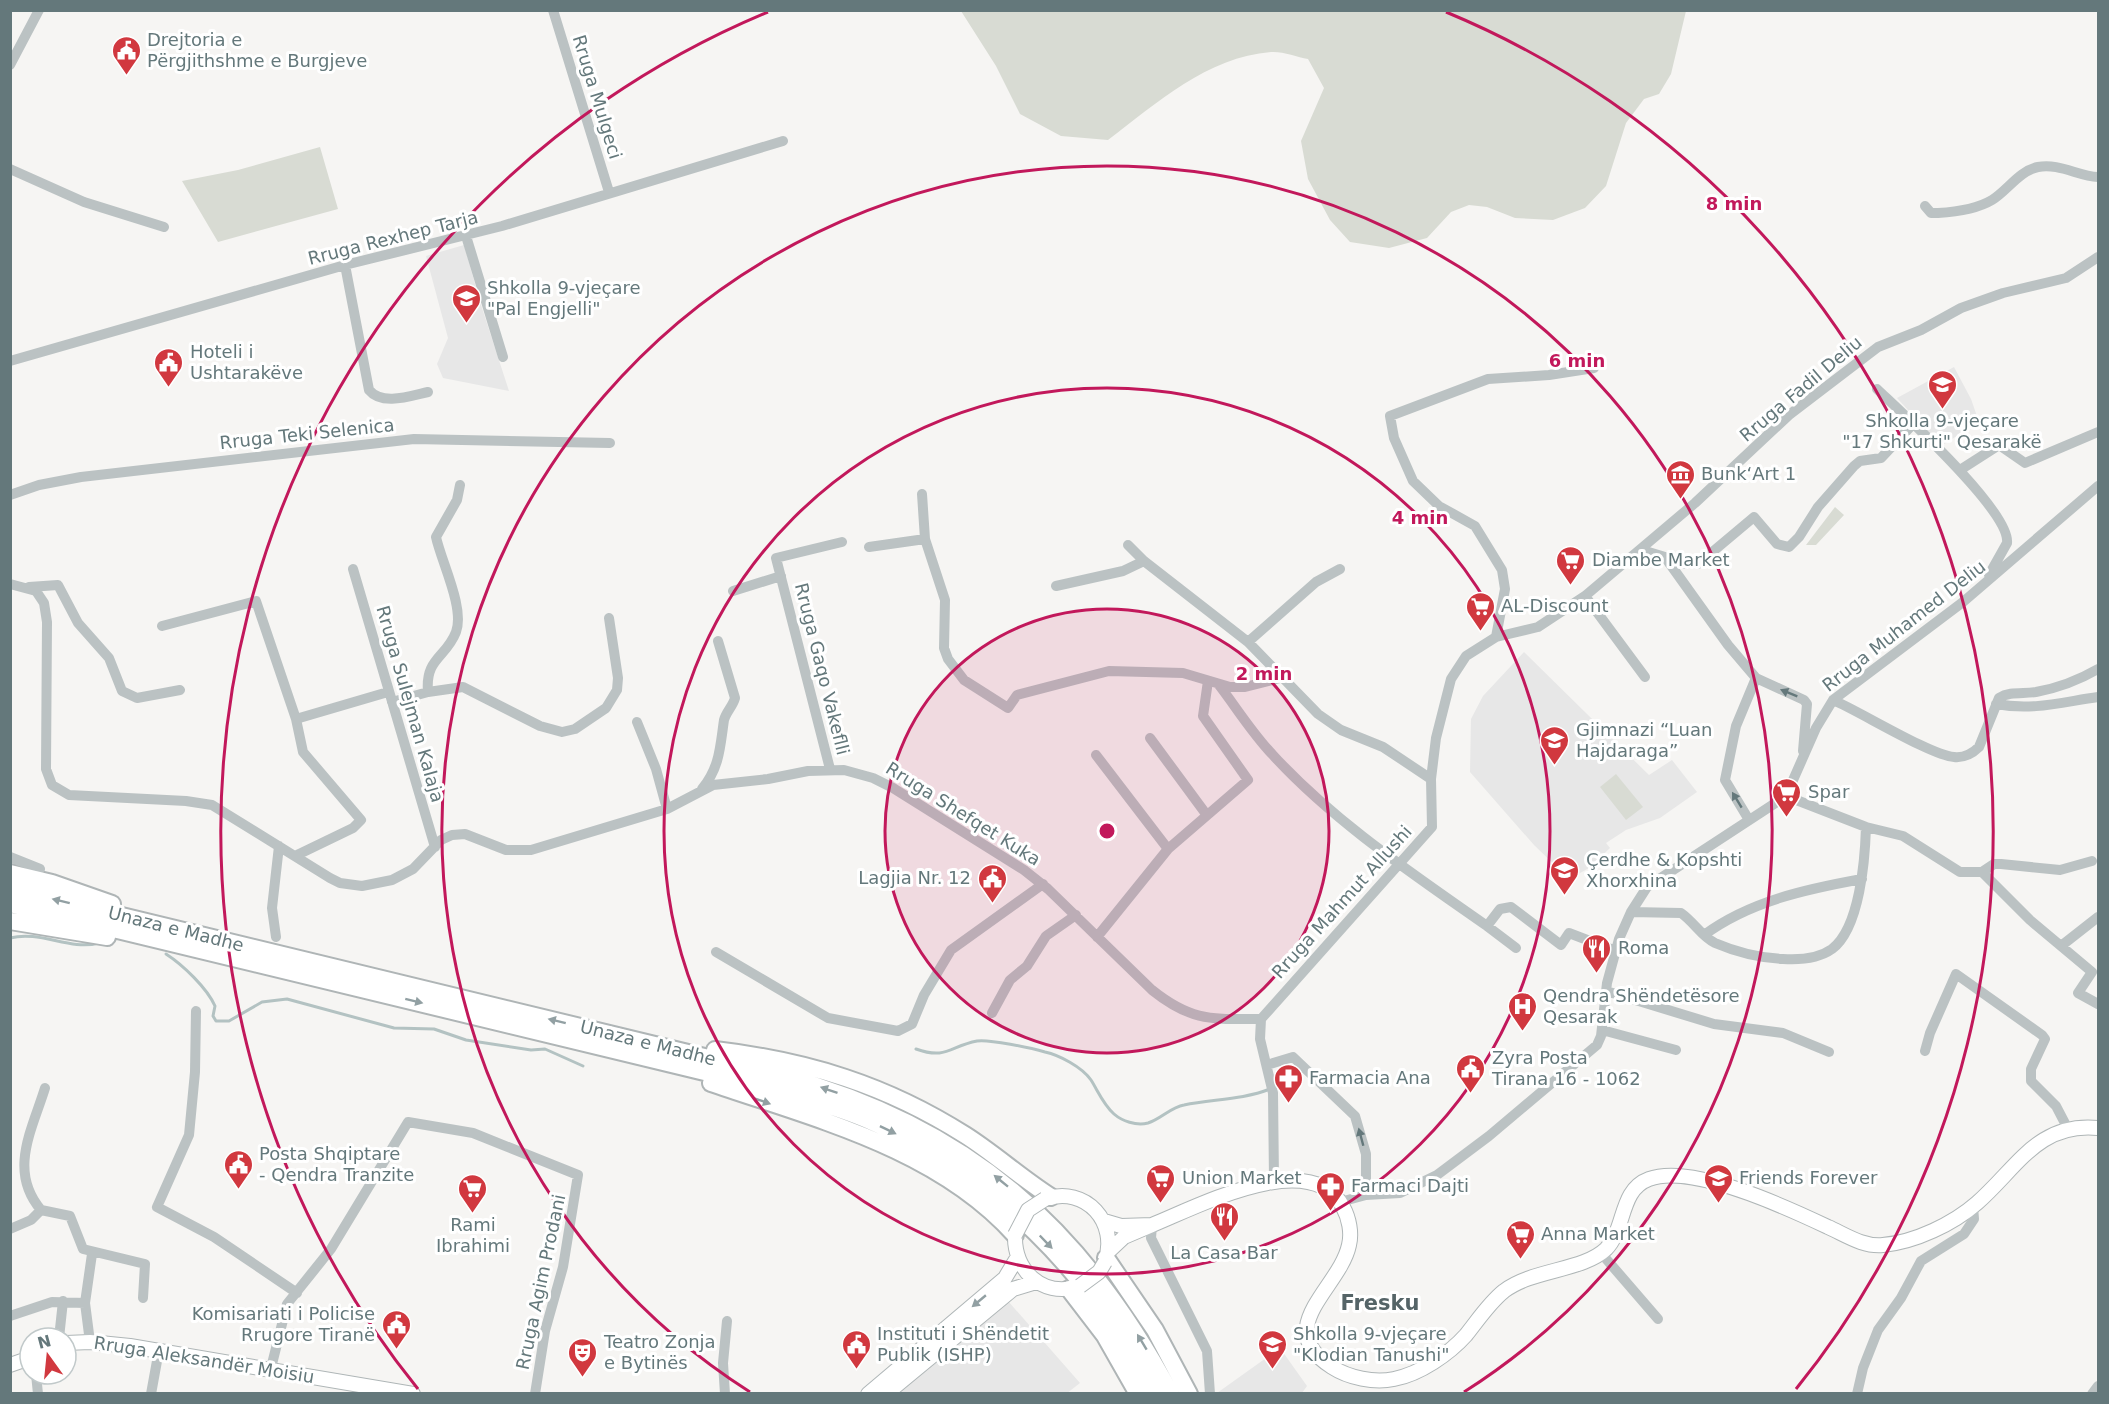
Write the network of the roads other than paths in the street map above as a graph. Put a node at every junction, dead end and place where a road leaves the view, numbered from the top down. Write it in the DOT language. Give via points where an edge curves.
graph roads {
  1 [pos="39,10"];
  2 [pos="553,10"];
  3 [pos="10,65"];
  4 [pos="783,141"];
  5 [pos="10,169"];
  6 [pos="2098,177"];
  7 [pos="609,192"];
  8 [pos="1925,206"];
  9 [pos="164,227"];
  10 [pos="466,236"];
  11 [pos="2098,257"];
  12 [pos="345,265"];
  13 [pos="503,357"];
  14 [pos="10,361"];
  15 [pos="1594,368"];
  16 [pos="1877,389"];
  17 [pos="428,392"];
  18 [pos="1913,423"];
  19 [pos="2098,432"];
  20 [pos="610,443"];
  21 [pos="1960,470"];
  22 [pos="460,485"];
  23 [pos="2098,486"];
  24 [pos="922,494"];
  25 [pos="10,495"];
  26 [pos="925,539"];
  27 [pos="842,542"];
  28 [pos="1128,545"];
  29 [pos="869,548"];
  30 [pos="1642,550"];
  31 [pos="1144,561"];
  32 [pos="1670,563"];
  33 [pos="353,569"];
  34 [pos="1340,569"];
  35 [pos="781,576"];
  36 [pos="10,584"];
  37 [pos="1982,585"];
  38 [pos="1056,586"];
  39 [pos="29,588"];
  40 [pos="733,591"];
  41 [pos="1585,596"];
  42 [pos="609,618"];
  43 [pos="162,626"];
  44 [pos="1496,637"];
  45 [pos="718,641"];
  46 [pos="1248,642"];
  47 [pos="2098,669"];
  48 [pos="1645,676"];
  49 [pos="1284,677"];
  50 [pos="1756,678"];
  51 [pos="1214,683"];
  52 [pos="180,690"];
  53 [pos="428,692"];
  54 [pos="390,697"];
  55 [pos="2098,697"];
  56 [pos="1833,700"];
  57 [pos="1996,704"];
  58 [pos="296,719"];
  59 [pos="637,722"];
  60 [pos="1150,738"];
  61 [pos="1096,755"];
  62 [pos="1802,760"];
  63 [pos="830,770"];
  64 [pos="1431,778"];
  65 [pos="701,789"];
  66 [pos="1786,796"];
  67 [pos="667,809"];
  68 [pos="1206,814"];
  69 [pos="1749,820"];
  70 [pos="1866,827"];
  71 [pos="279,846"];
  72 [pos="435,847"];
  73 [pos="1168,849"];
  74 [pos="295,856"];
  75 [pos="10,857"];
  76 [pos="2092,861"];
  77 [pos="1399,864"];
  78 [pos="40,868"];
  79 [pos="1982,872"];
  80 [pos="10,873"];
  81 [pos="1862,879"];
  82 [pos="1043,884"];
  83 [pos="10,889"];
  84 [pos="10,904"];
  85 [pos="1631,912"];
  86 [pos="1076,915"];
  87 [pos="2098,917"];
  88 [pos="10,921"];
  89 [pos="1487,926"];
  90 [pos="1704,935"];
  91 [pos="276,937"];
  92 [pos="1097,937"];
  93 [pos="2061,946"];
  94 [pos="1516,948"];
  95 [pos="1616,951"];
  96 [pos="716,952"];
  97 [pos="383,986"];
  98 [pos="1606,991"];
  99 [pos="2098,1004"];
  100 [pos="196,1011"];
  101 [pos="992,1013"];
  102 [pos="1261,1019"];
  103 [pos="1602,1030"];
  104 [pos="631,1048"];
  105 [pos="1676,1050"];
  106 [pos="1925,1051"];
  107 [pos="1829,1052"];
  108 [pos="1267,1065"];
  109 [pos="45,1088"];
  110 [pos="2098,1128"];
  111 [pos="2068,1129"];
  112 [pos="1274,1180"];
  113 [pos="1366,1195"];
  114 [pos="1048,1198"];
  115 [pos="1340,1202"];
  116 [pos="1973,1207"];
  117 [pos="41,1210"];
  118 [pos="1104,1221"];
  119 [pos="1157,1223"];
  120 [pos="10,1229"];
  121 [pos="1015,1235"];
  122 [pos="1601,1253"];
  123 [pos="92,1254"];
  124 [pos="1017,1258"];
  125 [pos="1106,1258"];
  126 [pos="1035,1282"];
  127 [pos="1069,1289"];
  128 [pos="297,1293"];
  129 [pos="143,1298"];
  130 [pos="63,1301"];
  131 [pos="85,1303"];
  132 [pos="10,1316"];
  133 [pos="1658,1319"];
  134 [pos="727,1321"];
  135 [pos="60,1326"];
  136 [pos="78,1342"];
  137 [pos="90,1342"];
  138 [pos="78,1350"];
  139 [pos="158,1353"];
  140 [pos="272,1368"];
  141 [pos="2098,1386"];
  142 [pos="151,1394"];
  143 [pos="361,1394"];
  144 [pos="413,1394"];
  145 [pos="535,1394"];
  146 [pos="725,1394"];
  147 [pos="868,1394"];
  148 [pos="886,1394"];
  149 [pos="1138,1394"];
  150 [pos="1155,1394"];
  151 [pos="1170,1394"];
  152 [pos="1189,1394"];
  153 [pos="1210,1394"];
  154 [pos="1857,1394"];
  155 [pos="2092,1394"];
  1 -- 3 [label="street"];
  2 -- 7 [label="street, Rruga Mulgeci"];
  4 -- 7 [label="street, Rruga Rexhep Tarja"];
  5 -- 9 [label="street" via="84,202"];
  6 -- 8 [label="street" via="2039,167 1980,205 1938,213 1931,213"];
  7 -- 10 [label="street, Rruga Rexhep Tarja"];
  10 -- 12 [label="street, Rruga Rexhep Tarja"];
  10 -- 13 [label="street"];
  11 -- 30 [label="street, Rruga Fadil Deliu" via="2066,278 1961,308 1921,330 1878,346 1789,416"];
  12 -- 14 [label="street, Rruga Rexhep Tarja"];
  12 -- 17 [label="street" via="369,390 384,399"];
  15 -- 44 [label="street" via="1488,379 1390,416 1394,438 1413,481 1439,506 1475,526 1502,570 1505,589"];
  16 -- 18 [label="street"];
  18 -- 21 [label="street"];
  18 -- 32 [label="street" via="1881,458 1854,465 1789,547 1777,544 1754,517 1698,564"];
  19 -- 21 [label="street" via="2025,464 1999,445"];
  20 -- 25 [label="street, Rruga Teki Selenica" via="437,439 363,444 81,477"];
  21 -- 37 [label="street" via="2008,539"];
  22 -- 53 [label="street" via="457,500 436,537 456,610 456,632 429,669"];
  23 -- 37 [label="street, Rruga Muhamed Deliu"];
  24 -- 26 [label="street"];
  26 -- 29 [label="street"];
  26 -- 51 [label="street" via="945,600 944,648 948,660 964,680 1008,708 1017,695 1109,671 1183,673"];
  27 -- 35 [label="street, Rruga Gaqo Vakeflli" via="776,558"];
  28 -- 31 [label="street"];
  30 -- 32 [label="street" via="1660,554"];
  30 -- 41 [label="street, Rruga Fadil Deliu"];
  31 -- 38 [label="street"];
  31 -- 46 [label="street"];
  32 -- 50 [label="street"];
  33 -- 54 [label="street, Rruga Sulejman Kalaja"];
  34 -- 46 [label="street" via="1316,582"];
  35 -- 40 [label="street, Rruga Gaqo Vakeflli"];
  35 -- 63 [label="street, Rruga Gaqo Vakeflli"];
  36 -- 39 [label="street"];
  37 -- 56 [label="street, Rruga Muhamed Deliu"];
  39 -- 52 [label="street" via="58,585 78,623 109,658 118,685 129,696 147,697"];
  39 -- 71 [label="street, Rruga Shefqet Kuka" via="40,596 47,622 45,759 52,786 69,795 212,805"];
  41 -- 44 [label="street, Rruga Fadil Deliu" via="1538,627"];
  41 -- 48 [label="street"];
  42 -- 53 [label="street" via="617,690 606,708 575,729 562,732 540,726 463,687"];
  43 -- 58 [label="street" via="256,602"];
  44 -- 64 [label="street, Rruga Mahmut Allushi" via="1466,656 1451,679 1436,738"];
  45 -- 65 [label="street" via="735,698 724,720 715,769"];
  46 -- 49 [label="street"];
  47 -- 57 [label="street" via="2056,687 2008,693"];
  49 -- 51 [label="street" via="1245,687"];
  49 -- 64 [label="street" via="1329,722 1383,747"];
  62 -- 50 [label="street, one-way" via="1807,704"];
  69 -- 50 [label="street, one-way" via="1725,780 1736,726"];
  51 -- 68 [label="street" via="1203,717 1248,780"];
  51 -- 77 [label="street" via="1271,753"];
  53 -- 54 [label="street"];
  54 -- 58 [label="street"];
  54 -- 72 [label="street, Rruga Sulejman Kalaja"];
  55 -- 57 [label="street" via="2029,708"];
  56 -- 57 [label="street" via="1934,751 1956,757 1973,753 1979,747"];
  56 -- 62 [label="street, Rruga Muhamed Deliu"];
  58 -- 74 [label="street" via="303,752 361,820 353,828"];
  59 -- 67 [label="street"];
  60 -- 68 [label="street"];
  61 -- 73 [label="street"];
  62 -- 66 [label="street, Rruga Muhamed Deliu"];
  63 -- 65 [label="street, Rruga Shefqet Kuka"];
  63 -- 82 [label="street, Rruga Shefqet Kuka" via="859,773 893,788"];
  64 -- 77 [label="street, Rruga Mahmut Allushi" via="1432,827"];
  65 -- 67 [label="street, Rruga Shefqet Kuka"];
  66 -- 69 [label="street"];
  66 -- 70 [label="street"];
  67 -- 72 [label="street, Rruga Shefqet Kuka" via="531,850 506,850 458,834"];
  68 -- 73 [label="street"];
  69 -- 85 [label="street" via="1647,887"];
  70 -- 79 [label="street" via="1903,836 1953,870"];
  70 -- 81 [label="street"];
  71 -- 74 [label="street, Rruga Shefqet Kuka"];
  71 -- 91 [label="street" via="272,908"];
  72 -- 74 [label="street, Rruga Shefqet Kuka" via="400,876 362,886 340,883"];
  73 -- 92 [label="street"];
  75 -- 78 [label="street"];
  76 -- 79 [label="street" via="2060,870 1994,864"];
  77 -- 89 [label="street"];
  77 -- 102 [label="street, Rruga Mahmut Allushi"];
  79 -- 93 [label="street"];
  80 -- 97 [label="highway" via="135,911 369,969"];
  81 -- 90 [label="street" via="1758,905"];
  81 -- 90 [label="street" via="1843,934 1836,945 1819,955 1798,960 1766,958 1714,943"];
  82 -- 86 [label="street, Rruga Shefqet Kuka"];
  82 -- 96 [label="street" via="960,943 944,959 912,1024 898,1030 828,1018"];
  97 -- 83 [label="highway, Unaza e Madhe, one-way"];
  84 -- 97 [label="highway, Unaza e Madhe"];
  85 -- 90 [label="street" via="1681,913"];
  85 -- 95 [label="street"];
  86 -- 92 [label="street, Rruga Shefqet Kuka"];
  86 -- 101 [label="street" via="1046,936 1027,966 1010,981"];
  87 -- 93 [label="street"];
  88 -- 97 [label="highway" via="130,941 366,997"];
  89 -- 94 [label="street"];
  89 -- 95 [label="street" via="1500,909 1511,907 1561,945 1569,933"];
  92 -- 102 [label="street, Rruga Shefqet Kuka" via="1152,990 1182,1011 1207,1018"];
  93 -- 99 [label="street" via="2092,972 2078,993"];
  95 -- 98 [label="street"];
  97 -- 104 [label="highway, Unaza e Madhe"];
  98 -- 103 [label="street"];
  98 -- 107 [label="street" via="1714,1024 1783,1033"];
  100 -- 128 [label="street" via="189,1135 157,1207 214,1237"];
  102 -- 108 [label="street" via="1260,1039"];
  103 -- 105 [label="street"];
  103 -- 113 [label="street" via="1597,1045 1450,1166 1400,1193"];
  104 -- 114 [label="highway" via="769,1056 848,1077 888,1093 965,1135"];
  104 -- 121 [label="highway, one-way" via="901,1153 985,1206"];
  104 -- 150 [label="highway, Unaza e Madhe, one-way" via="779,1090 870,1121 941,1157 982,1185 1038,1233 1115,1326"];
  151 -- 104 [label="highway, Unaza e Madhe, one-way" via="1131,1323 1071,1245 1018,1195 955,1148 904,1120 835,1091 783,1076"];
  106 -- 111 [label="street" via="1956,974 2042,1035 2031,1081 2056,1106"];
  108 -- 112 [label="street" via="1273,1093"];
  113 -- 108 [label="street, one-way" via="1366,1154 1353,1111 1293,1057"];
  109 -- 117 [label="street" via="22,1165"];
  110 -- 111 [label="main road"];
  111 -- 116 [label="main road" via="2038,1142"];
  112 -- 115 [label="main road" via="1308,1182"];
  112 -- 119 [label="main road"];
  113 -- 115 [label="street"];
  114 -- 118 [label="main road" via="1079,1199 1095,1209"];
  114 -- 121 [label="main road, bridge" via="1028,1210"];
  115 -- 122 [label="main road" via="1348,1218 1349,1246 1313,1308 1307,1333 1317,1357 1352,1377 1393,1379 1418,1370 1455,1346 1493,1302 1514,1285"];
  116 -- 122 [label="main road" via="1910,1239 1872,1245 1737,1190 1694,1179 1659,1176 1634,1189 1615,1237"];
  116 -- 154 [label="street" via="1974,1219 1964,1234 1921,1261 1878,1330"];
  117 -- 120 [label="street" via="31,1220"];
  117 -- 123 [label="street" via="70,1216 79,1244"];
  118 -- 119 [label="main road" via="1121,1226"];
  118 -- 125 [label="main road" via="1109,1238"];
  119 -- 125 [label="main road" via="1124,1237"];
  119 -- 153 [label="street" via="1151,1238 1207,1351"];
  121 -- 124 [label="main road"];
  122 -- 133 [label="street"];
  123 -- 129 [label="street" via="143,1262 147,1268"];
  123 -- 131 [label="street"];
  124 -- 126 [label="main road"];
  124 -- 147 [label="main road, one-way" via="1005,1278"];
  125 -- 127 [label="main road, bridge" via="1090,1281"];
  125 -- 152 [label="highway" via="1150,1322"];
  126 -- 127 [label="main road" via="1051,1289"];
  126 -- 148 [label="main road" via="1012,1288"];
  127 -- 149 [label="highway" via="1105,1336"];
  128 -- 140 [label="street" via="284,1310"];
  128 -- 145 [label="street, Rruga Agim Prodani" via="331,1249 408,1122 473,1133 578,1175 563,1268 545,1331"];
  130 -- 131 [label="street"];
  130 -- 132 [label="street"];
  130 -- 135 [label="street"];
  131 -- 137 [label="street"];
  134 -- 146 [label="street"];
  136 -- 137 [label="main road, Rruga Aleksandër Moisiu"];
  137 -- 139 [label="main road, Rruga Aleksandër Moisiu"];
  138 -- 139 [label="main road, Rruga Aleksandër Moisiu"];
  139 -- 140 [label="main road, Rruga Aleksandër Moisiu"];
  139 -- 142 [label="street"];
  139 -- 143 [label="main road, Rruga Aleksandër Moisiu"];
  140 -- 144 [label="main road, Rruga Aleksandër Moisiu"];
  141 -- 155 [label="street"];
}
